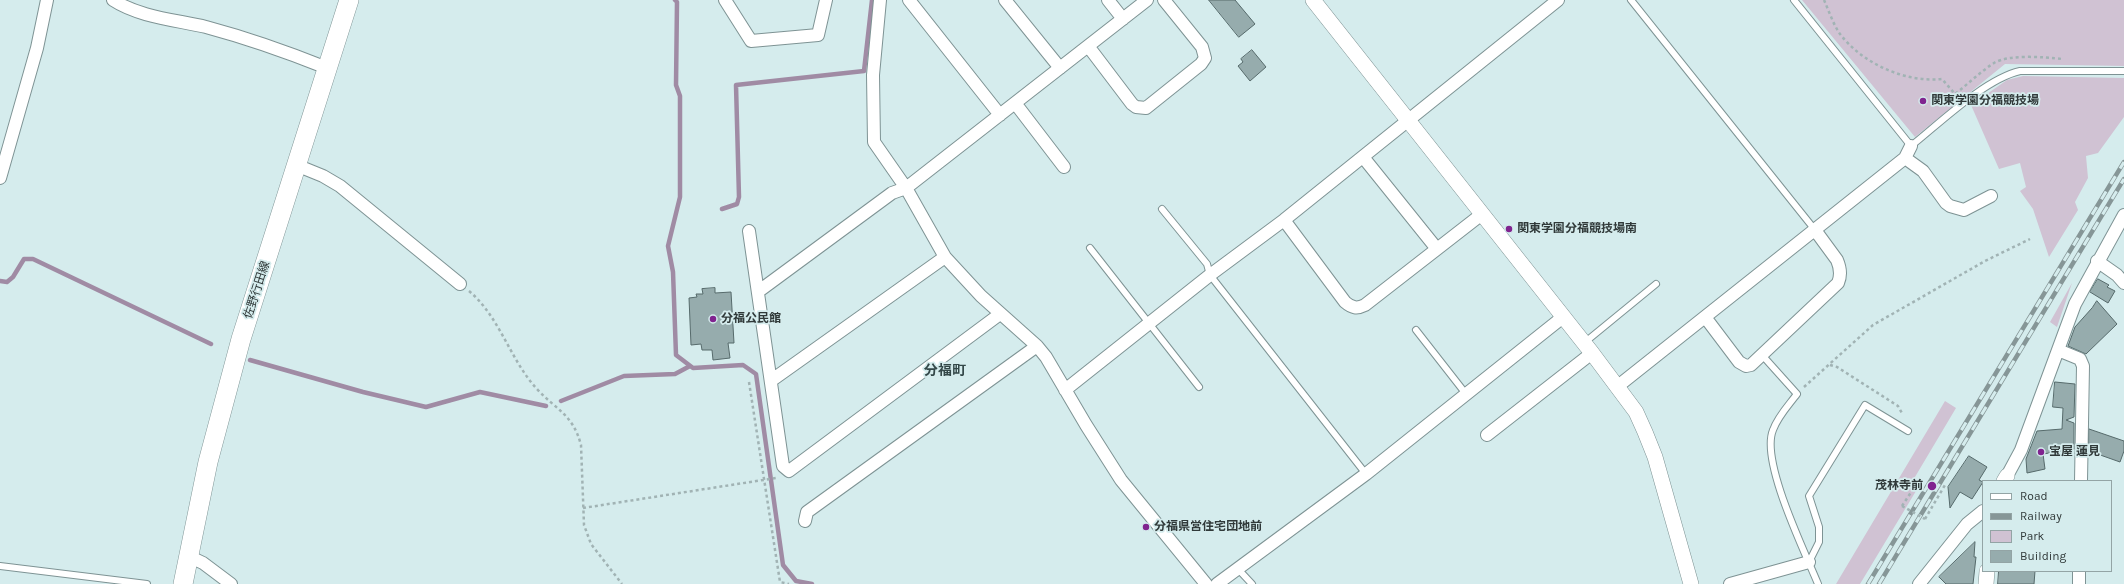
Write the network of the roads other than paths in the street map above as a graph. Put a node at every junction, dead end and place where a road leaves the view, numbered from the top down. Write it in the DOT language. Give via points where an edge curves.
graph roads {
  1 [pos="47,0"];
  2 [pos="112,0"];
  3 [pos="349,0"];
  4 [pos="725,0"];
  5 [pos="826,0"];
  6 [pos="880,0"];
  7 [pos="909,0"];
  8 [pos="1005,0"];
  9 [pos="1108,0"];
  10 [pos="1147,0"];
  11 [pos="1164,0"];
  12 [pos="1313,0"];
  13 [pos="1558,0"];
  14 [pos="1631,0"];
  15 [pos="1794,0"];
  16 [pos="1123,19"];
  17 [pos="1088,46"];
  18 [pos="327,68"];
  19 [pos="1060,68"];
  20 [pos="2124,71"];
  21 [pos="1015,103"];
  22 [pos="1000,115"];
  23 [pos="1409,121"];
  24 [pos="1911,146"];
  25 [pos="1363,157"];
  26 [pos="1905,158"];
  27 [pos="296,165"];
  28 [pos="1064,167"];
  29 [pos="0,174"];
  30 [pos="906,188"];
  31 [pos="1991,196"];
  32 [pos="1162,208"];
  33 [pos="1482,214"];
  34 [pos="2124,215"];
  35 [pos="1284,220"];
  36 [pos="1815,230"];
  37 [pos="749,231"];
  38 [pos="2120,231"];
  39 [pos="1090,248"];
  40 [pos="1437,249"];
  41 [pos="945,256"];
  42 [pos="2097,261"];
  43 [pos="1210,275"];
  44 [pos="2124,283"];
  45 [pos="460,284"];
  46 [pos="1656,284"];
  47 [pos="759,291"];
  48 [pos="1000,314"];
  49 [pos="1563,317"];
  50 [pos="1705,317"];
  51 [pos="1150,324"];
  52 [pos="1416,330"];
  53 [pos="1037,346"];
  54 [pos="1588,348"];
  55 [pos="2058,350"];
  56 [pos="1762,355"];
  57 [pos="772,380"];
  58 [pos="1618,386"];
  59 [pos="1199,387"];
  60 [pos="1065,390"];
  61 [pos="1466,394"];
  62 [pos="1908,431"];
  63 [pos="1488,435"];
  64 [pos="1366,474"];
  65 [pos="2006,479"];
  66 [pos="2081,480"];
  67 [pos="1982,512"];
  68 [pos="805,521"];
  69 [pos="188,556"];
  70 [pos="1809,562"];
  71 [pos="0,566"];
  72 [pos="1238,569"];
  73 [pos="1987,572"];
  74 [pos="2079,572"];
  75 [pos="147,584"];
  76 [pos="183,584"];
  77 [pos="231,584"];
  78 [pos="1206,584"];
  79 [pos="1217,584"];
  80 [pos="1252,584"];
  81 [pos="1691,584"];
  82 [pos="1730,584"];
  83 [pos="1818,584"];
  84 [pos="1919,584"];
  85 [pos="1986,584"];
  86 [pos="2079,584"];
  1 -- 29 [label="street" via="37,48"];
  2 -- 18 [label="street" via="141,12 275,47"];
  3 -- 18 [label="main road, 佐野行田線"];
  4 -- 5 [label="street" via="750,40 818,35"];
  6 -- 30 [label="street" via="873,75 874,142"];
  7 -- 22 [label="street"];
  8 -- 19 [label="street"];
  9 -- 16 [label="street"];
  10 -- 16 [label="street"];
  11 -- 17 [label="street" via="1202,47 1205,58 1146,108 1136,108 1132,104"];
  12 -- 23 [label="street"];
  13 -- 23 [label="street"];
  14 -- 36 [label="lane"];
  15 -- 24 [label="lane"];
  16 -- 17 [label="street"];
  17 -- 19 [label="street"];
  18 -- 27 [label="main road, 佐野行田線"];
  19 -- 21 [label="street"];
  20 -- 24 [label="lane" via="2020,71 2008,74 1992,82"];
  21 -- 22 [label="street"];
  21 -- 28 [label="street"];
  22 -- 30 [label="street"];
  23 -- 25 [label="street"];
  23 -- 33 [label="street"];
  24 -- 26 [label="street"];
  25 -- 35 [label="street"];
  25 -- 40 [label="street"];
  26 -- 31 [label="street" via="1923,172 1950,206 1964,210"];
  26 -- 36 [label="street"];
  27 -- 45 [label="street" via="340,186"];
  27 -- 69 [label="main road, 佐野行田線" via="227,391 208,462"];
  30 -- 41 [label="street"];
  30 -- 47 [label="street" via="892,193"];
  32 -- 43 [label="lane" via="1207,264"];
  33 -- 40 [label="street"];
  33 -- 49 [label="street"];
  34 -- 38 [label="street"];
  35 -- 40 [label="street" via="1350,307 1358,308 1365,305"];
  35 -- 43 [label="street"];
  36 -- 50 [label="street"];
  36 -- 56 [label="street" via="1837,260 1840,279"];
  37 -- 47 [label="street"];
  38 -- 42 [label="street"];
  39 -- 51 [label="lane"];
  41 -- 48 [label="street"];
  41 -- 57 [label="street"];
  42 -- 44 [label="street"];
  42 -- 55 [label="street" via="2074,304"];
  43 -- 51 [label="street"];
  43 -- 64 [label="lane"];
  46 -- 54 [label="lane"];
  47 -- 57 [label="street"];
  48 -- 53 [label="street"];
  48 -- 57 [label="street" via="789,471 783,466"];
  49 -- 54 [label="street"];
  49 -- 61 [label="street"];
  50 -- 56 [label="street" via="1739,362 1746,366 1751,365"];
  50 -- 58 [label="street"];
  51 -- 59 [label="lane"];
  51 -- 60 [label="street"];
  52 -- 61 [label="lane"];
  53 -- 60 [label="street"];
  53 -- 68 [label="street" via="807,512"];
  54 -- 58 [label="street"];
  54 -- 63 [label="street"];
  55 -- 65 [label="street" via="2021,450"];
  55 -- 66 [label="street" via="2080,359 2083,366"];
  56 -- 70 [label="lane" via="1797,394 1778,420 1770,441 1776,480"];
  58 -- 81 [label="street" via="1636,412 1655,457"];
  60 -- 78 [label="street" via="1121,480"];
  61 -- 64 [label="street"];
  62 -- 70 [label="lane" via="1865,405 1809,496 1819,527 1820,542"];
  64 -- 72 [label="street"];
  67 -- 84 [label="street" via="1962,530"];
  69 -- 76 [label="main road, 佐野行田線"];
  69 -- 77 [label="street" via="203,563"];
  70 -- 82 [label="street"];
  70 -- 83 [label="lane"];
  71 -- 75 [label="lane"];
  72 -- 79 [label="street"];
  72 -- 80 [label="lane"];
  73 -- 85 [label="street"];
  74 -- 86 [label="street"];
}
